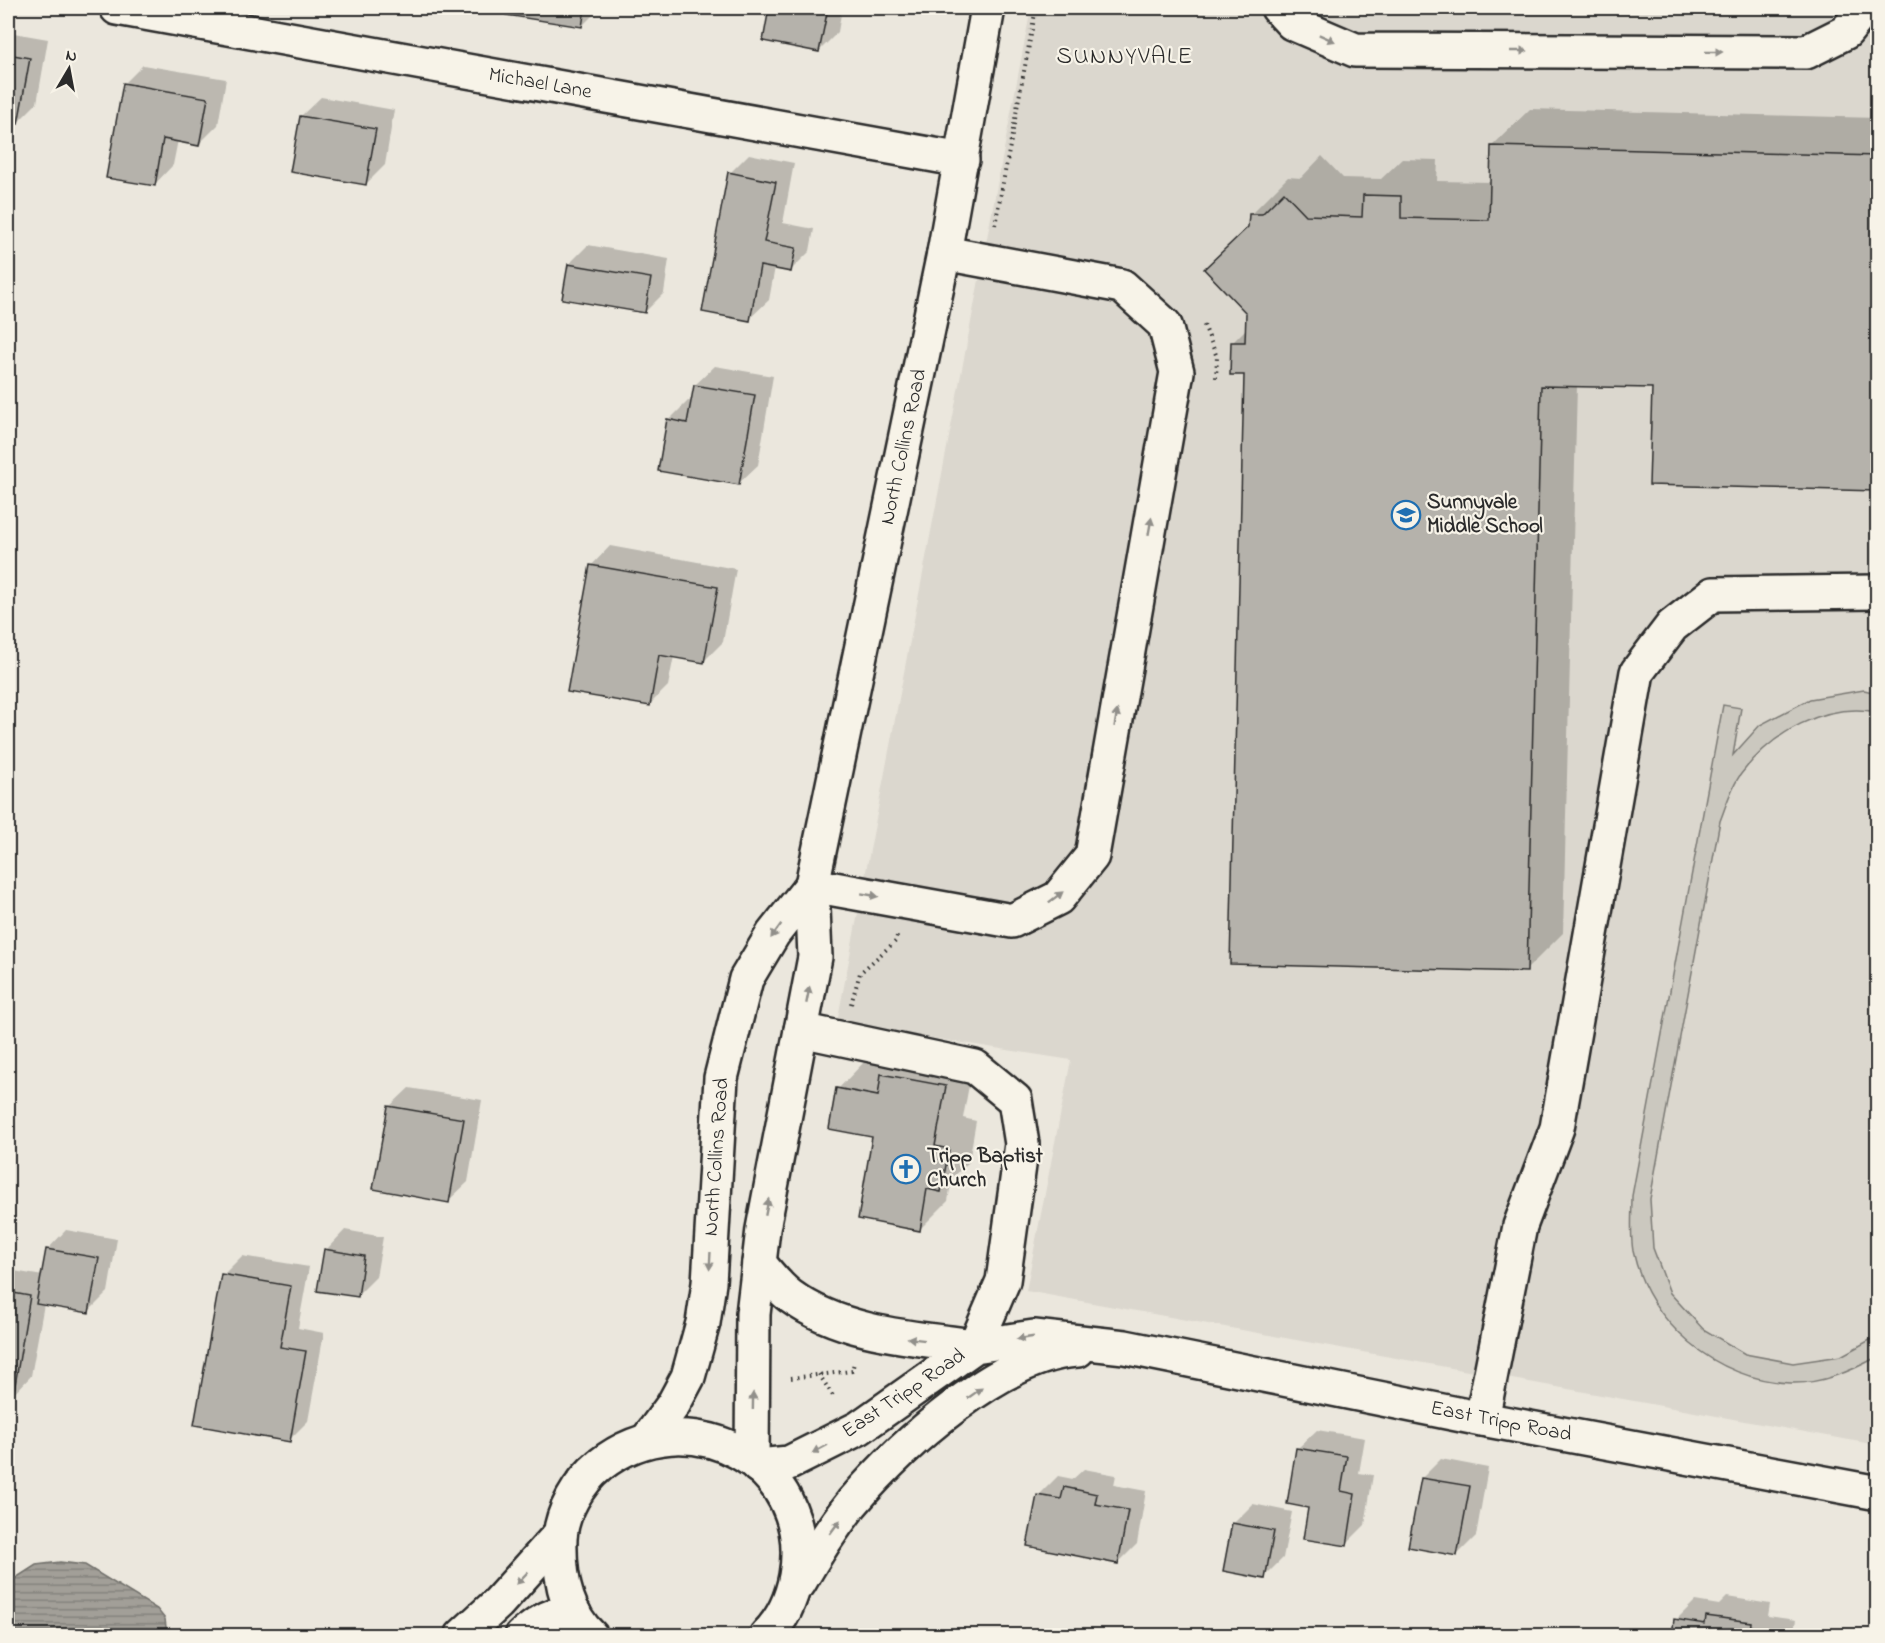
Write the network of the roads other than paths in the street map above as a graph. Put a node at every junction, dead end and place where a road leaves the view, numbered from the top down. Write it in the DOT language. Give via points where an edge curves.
graph roads {
  1 [pos="117,8"];
  2 [pos="988,8"];
  3 [pos="1278,8"];
  4 [pos="1865,8"];
  5 [pos="962,160"];
  6 [pos="945,253"];
  7 [pos="1878,592"];
  8 [pos="812,885"];
  9 [pos="801,1030"];
  10 [pos="759,1263"];
  11 [pos="975,1346"];
  12 [pos="1125,1347"];
  13 [pos="1482,1419"];
  14 [pos="648,1439"];
  15 [pos="755,1463"];
  16 [pos="1878,1493"];
  17 [pos="560,1534"];
  18 [pos="792,1594"];
  19 [pos="584,1629"];
  20 [pos="462,1635"];
  21 [pos="522,1635"];
  22 [pos="766,1635"];
  1 -- 5 [label="street, Michael Lane"];
  2 -- 5 [label="street, North Collins Road"];
  3 -- 4 [label="street, one-way" via="1292,23 1354,50 1794,52 1806,52 1846,32"];
  5 -- 6 [label="street, North Collins Road"];
  6 -- 8 [label="street, North Collins Road"];
  8 -- 6 [label="street, one-way" via="1012,921 1058,898 1092,856 1177,372 1165,325 1122,286"];
  7 -- 13 [label="street" via="1713,594 1672,626 1637,672 1557,1128 1520,1226"];
  9 -- 8 [label="street, North Collins Road, one-way" via="815,957"];
  8 -- 14 [label="street, North Collins Road, one-way" via="773,934 746,980 721,1078 709,1283 703,1323 688,1377"];
  10 -- 9 [label="street, North Collins Road, one-way"];
  9 -- 11 [label="street" via="975,1067 1015,1100 1022,1143 1003,1281"];
  11 -- 10 [label="street, one-way" via="896,1335 817,1312 789,1295"];
  15 -- 10 [label="street, North Collins Road, one-way" via="753,1314"];
  12 -- 11 [label="street, East Tripp Road, one-way" via="1034,1337"];
  11 -- 15 [label="street, East Tripp Road, one-way" via="859,1428 789,1463"];
  12 -- 13 [label="street, East Tripp Road"];
  18 -- 12 [label="street, East Tripp Road, one-way" via="820,1546 852,1504 936,1420 993,1381 1032,1361 1070,1350"];
  13 -- 16 [label="street, East Tripp Road"];
  14 -- 15 [label="street" via="682,1435 719,1442"];
  14 -- 17 [label="street" via="616,1452 590,1473 571,1501"];
  15 -- 18 [label="street" via="777,1487 794,1520 799,1557"];
  17 -- 19 [label="street" via="559,1568 567,1601"];
  17 -- 20 [label="street, one-way" via="498,1603"];
  18 -- 22 [label="street"];
  19 -- 21 [label="street" via="558,1612"];
}
